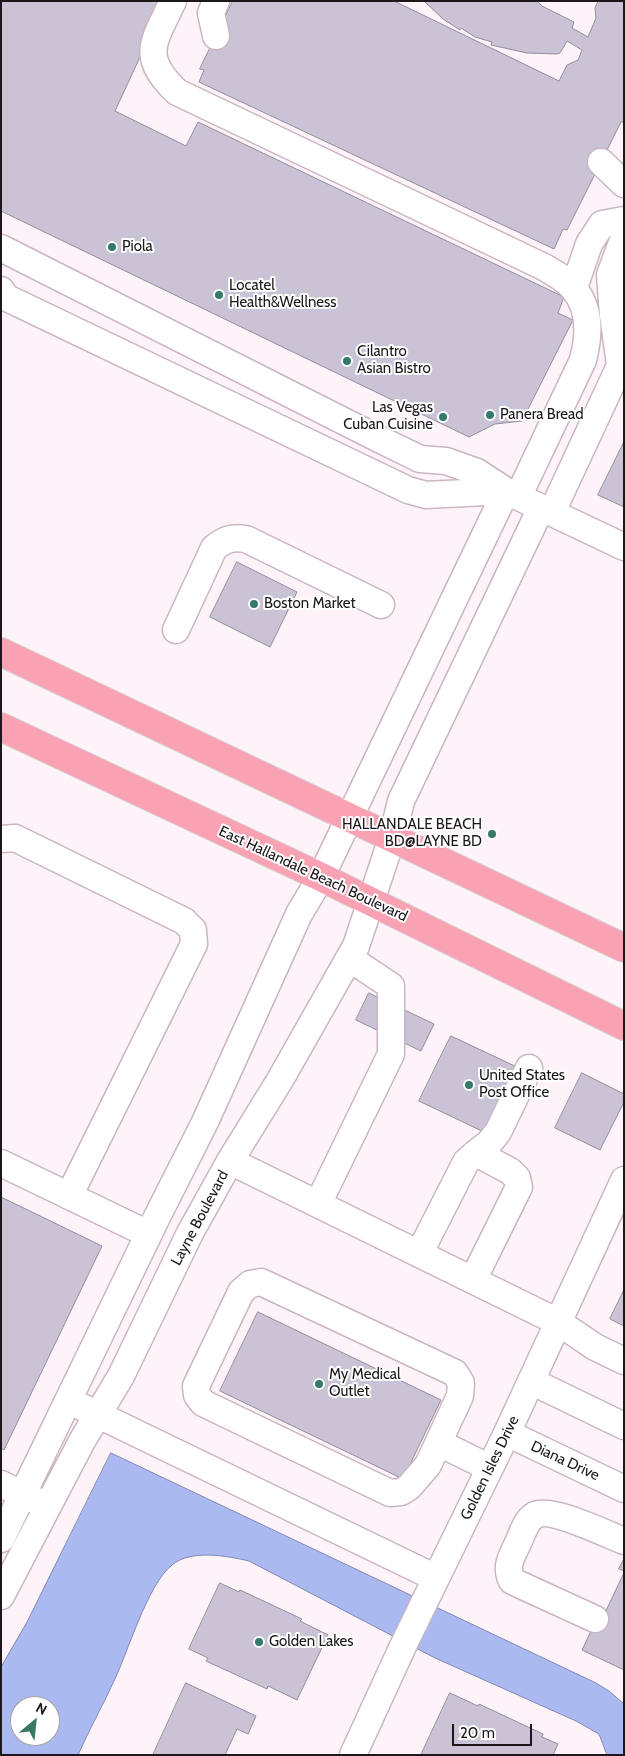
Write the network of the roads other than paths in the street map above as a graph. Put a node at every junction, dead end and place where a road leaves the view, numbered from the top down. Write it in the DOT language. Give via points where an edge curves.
graph roads {
  1 [pos="173,1"];
  2 [pos="216,1"];
  3 [pos="216,36"];
  4 [pos="601,162"];
  5 [pos="624,184"];
  6 [pos="624,222"];
  7 [pos="1,248"];
  8 [pos="574,288"];
  9 [pos="1,290"];
  10 [pos="622,361"];
  11 [pos="512,494"];
  12 [pos="546,510"];
  13 [pos="624,547"];
  14 [pos="381,605"];
  15 [pos="176,630"];
  16 [pos="1,652"];
  17 [pos="1,727"];
  18 [pos="349,818"];
  19 [pos="392,838"];
  20 [pos="1,839"];
  21 [pos="321,877"];
  22 [pos="371,901"];
  23 [pos="624,948"];
  24 [pos="349,958"];
  25 [pos="624,1026"];
  26 [pos="529,1068"];
  27 [pos="476,1153"];
  28 [pos="230,1161"];
  29 [pos="1,1163"];
  30 [pos="624,1180"];
  31 [pos="69,1196"];
  32 [pos="318,1204"];
  33 [pos="152,1226"];
  34 [pos="190,1233"];
  35 [pos="419,1254"];
  36 [pos="473,1280"];
  37 [pos="558,1322"];
  38 [pos="624,1360"];
  39 [pos="531,1381"];
  40 [pos="68,1400"];
  41 [pos="99,1414"];
  42 [pos="624,1426"];
  43 [pos="507,1433"];
  44 [pos="439,1443"];
  45 [pos="490,1468"];
  46 [pos="624,1488"];
  47 [pos="12,1489"];
  48 [pos="48,1507"];
  49 [pos="1,1539"];
  50 [pos="624,1541"];
  51 [pos="11,1556"];
  52 [pos="432,1587"];
  53 [pos="1,1596"];
  54 [pos="595,1619"];
  55 [pos="354,1755"];
  1 -- 8 [label="street" via="154,42 153,54 156,68 177,92 544,267"];
  2 -- 3 [label="street" via="211,13"];
  4 -- 5 [label="street"];
  6 -- 8 [label="street" via="602,224 590,244"];
  6 -- 10 [label="street" via="610,275 613,315"];
  7 -- 11 [label="street" via="420,459 463,466"];
  8 -- 11 [label="street" via="584,307 587,323 588,341 583,360"];
  9 -- 11 [label="street" via="5,297 408,490 426,495"];
  10 -- 12 [label="street, Layne Boulevard"];
  11 -- 12 [label="street"];
  11 -- 18 [label="street"];
  12 -- 13 [label="street"];
  12 -- 19 [label="street, Layne Boulevard" via="401,801"];
  14 -- 15 [label="street" via="246,539 233,538 214,548"];
  16 -- 18 [label="main road"];
  17 -- 21 [label="main road, East Hallandale Beach Boulevard"];
  18 -- 19 [label="main road"];
  18 -- 21 [label="street"];
  19 -- 22 [label="street, Layne Boulevard"];
  19 -- 23 [label="main road"];
  20 -- 31 [label="street" via="15,838 184,921 193,930 194,944"];
  21 -- 22 [label="main road, East Hallandale Beach Boulevard"];
  21 -- 33 [label="street" via="299,914 205,1122"];
  22 -- 24 [label="street, Layne Boulevard"];
  22 -- 25 [label="main road, East Hallandale Beach Boulevard"];
  24 -- 28 [label="street, Layne Boulevard"];
  24 -- 32 [label="street" via="391,986 391,1054"];
  26 -- 27 [label="street" via="498,1132"];
  27 -- 35 [label="street" via="466,1162"];
  27 -- 36 [label="street" via="510,1171 517,1178 519,1188"];
  28 -- 32 [label="street"];
  28 -- 34 [label="street, Layne Boulevard"];
  29 -- 31 [label="street"];
  30 -- 37 [label="street, Golden Isles Drive"];
  31 -- 33 [label="street"];
  32 -- 35 [label="street"];
  33 -- 34 [label="street"];
  33 -- 40 [label="street"];
  34 -- 41 [label="street, Layne Boulevard" via="121,1376"];
  35 -- 36 [label="street"];
  36 -- 37 [label="street"];
  37 -- 38 [label="street" via="595,1347"];
  37 -- 39 [label="street, Golden Isles Drive"];
  39 -- 42 [label="street"];
  39 -- 43 [label="street, Golden Isles Drive"];
  40 -- 41 [label="street"];
  40 -- 47 [label="street"];
  41 -- 48 [label="street, Layne Boulevard"];
  41 -- 52 [label="street"];
  43 -- 45 [label="street, Golden Isles Drive"];
  43 -- 46 [label="street, Diana Drive"];
  44 -- 44 [label="street" via="428,1466 409,1487 390,1493 203,1404 196,1386 241,1292 250,1284 260,1282 455,1373 461,1383 460,1396"];
  44 -- 45 [label="street"];
  45 -- 52 [label="street, Golden Isles Drive"];
  47 -- 48 [label="street"];
  47 -- 49 [label="street"];
  48 -- 51 [label="street, Layne Boulevard"];
  50 -- 54 [label="street" via="562,1516 544,1513 527,1523 508,1564 512,1581"];
  51 -- 53 [label="street, Layne Boulevard"];
  52 -- 55 [label="street, Golden Isles Drive"];
}
